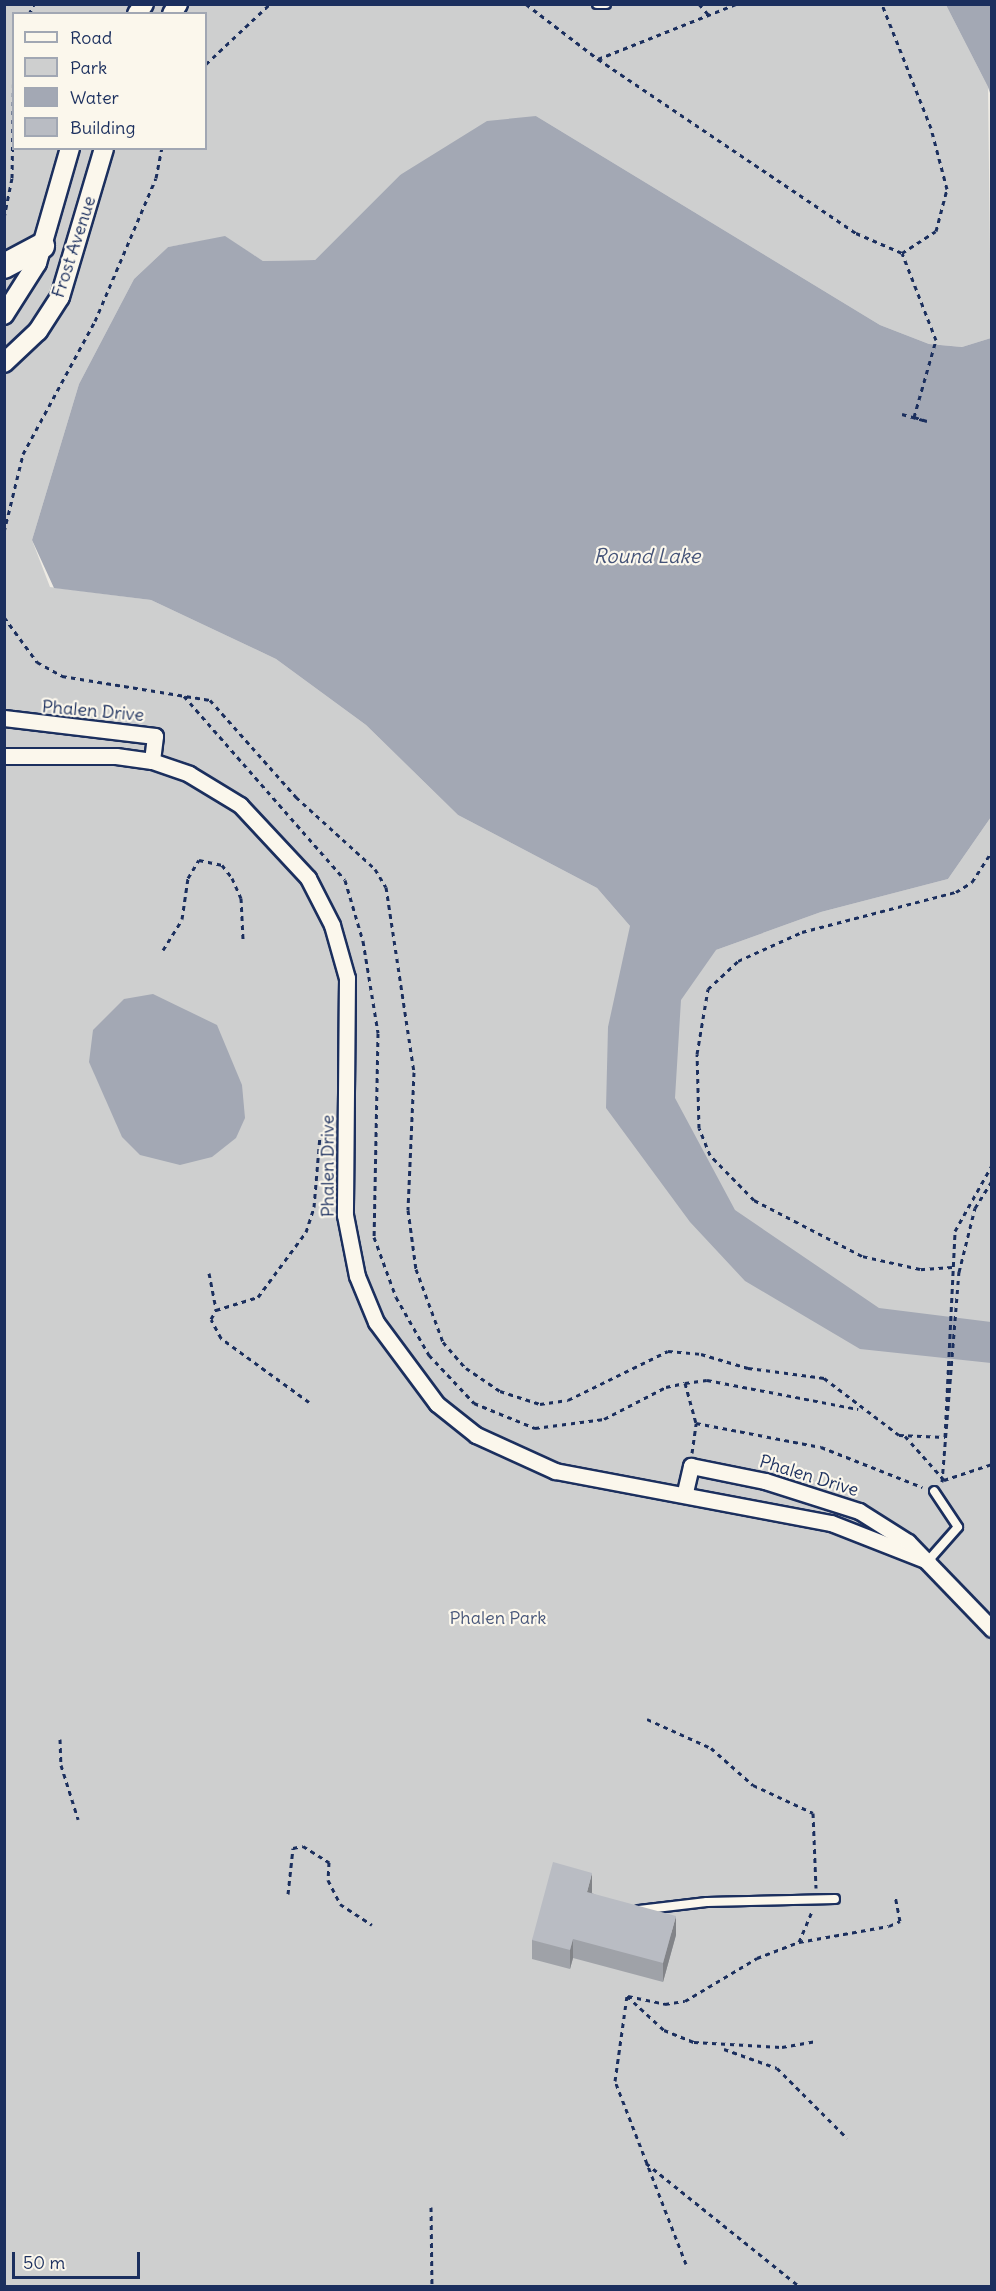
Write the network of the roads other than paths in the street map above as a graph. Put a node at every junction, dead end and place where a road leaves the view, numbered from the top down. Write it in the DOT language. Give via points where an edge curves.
graph roads {
  1 [pos="597,4"];
  2 [pos="606,4"];
  3 [pos="69,150"];
  4 [pos="103,150"];
  5 [pos="42,246"];
  6 [pos="4,266"];
  7 [pos="4,315"];
  8 [pos="4,363"];
  9 [pos="4,718"];
  10 [pos="39,726"];
  11 [pos="73,728"];
  12 [pos="38,752"];
  13 [pos="73,753"];
  14 [pos="4,756"];
  15 [pos="152,760"];
  16 [pos="934,1491"];
  17 [pos="685,1492"];
  18 [pos="928,1561"];
  19 [pos="992,1629"];
  20 [pos="835,1899"];
  21 [pos="638,1910"];
  1 -- 2 [label="lane"];
  3 -- 5 [label="street, Frost Avenue"];
  4 -- 8 [label="street, Frost Avenue" via="60,297 38,331"];
  5 -- 6 [label="main road"];
  5 -- 7 [label="street, Frost Avenue"];
  9 -- 10 [label="street, Phalen Drive"];
  10 -- 11 [label="street, Phalen Drive"];
  10 -- 12 [label="street"];
  11 -- 13 [label="street"];
  11 -- 15 [label="street, Phalen Drive" via="155,736"];
  12 -- 13 [label="street, Phalen Drive"];
  12 -- 14 [label="street, Phalen Drive"];
  13 -- 15 [label="street, Phalen Drive"];
  15 -- 17 [label="street, Phalen Drive" via="189,774 240,805 308,878 332,925 347,978 345,1215 357,1276 376,1322 403,1364 437,1404 515,1455 555,1471"];
  16 -- 18 [label="lane" via="958,1527"];
  17 -- 18 [label="street, Phalen Drive" via="831,1523"];
  17 -- 18 [label="street, Phalen Drive" via="691,1466 765,1481 859,1511 908,1542"];
  18 -- 19 [label="street, Phalen Drive"];
  20 -- 21 [label="lane" via="815,1897"];
}
